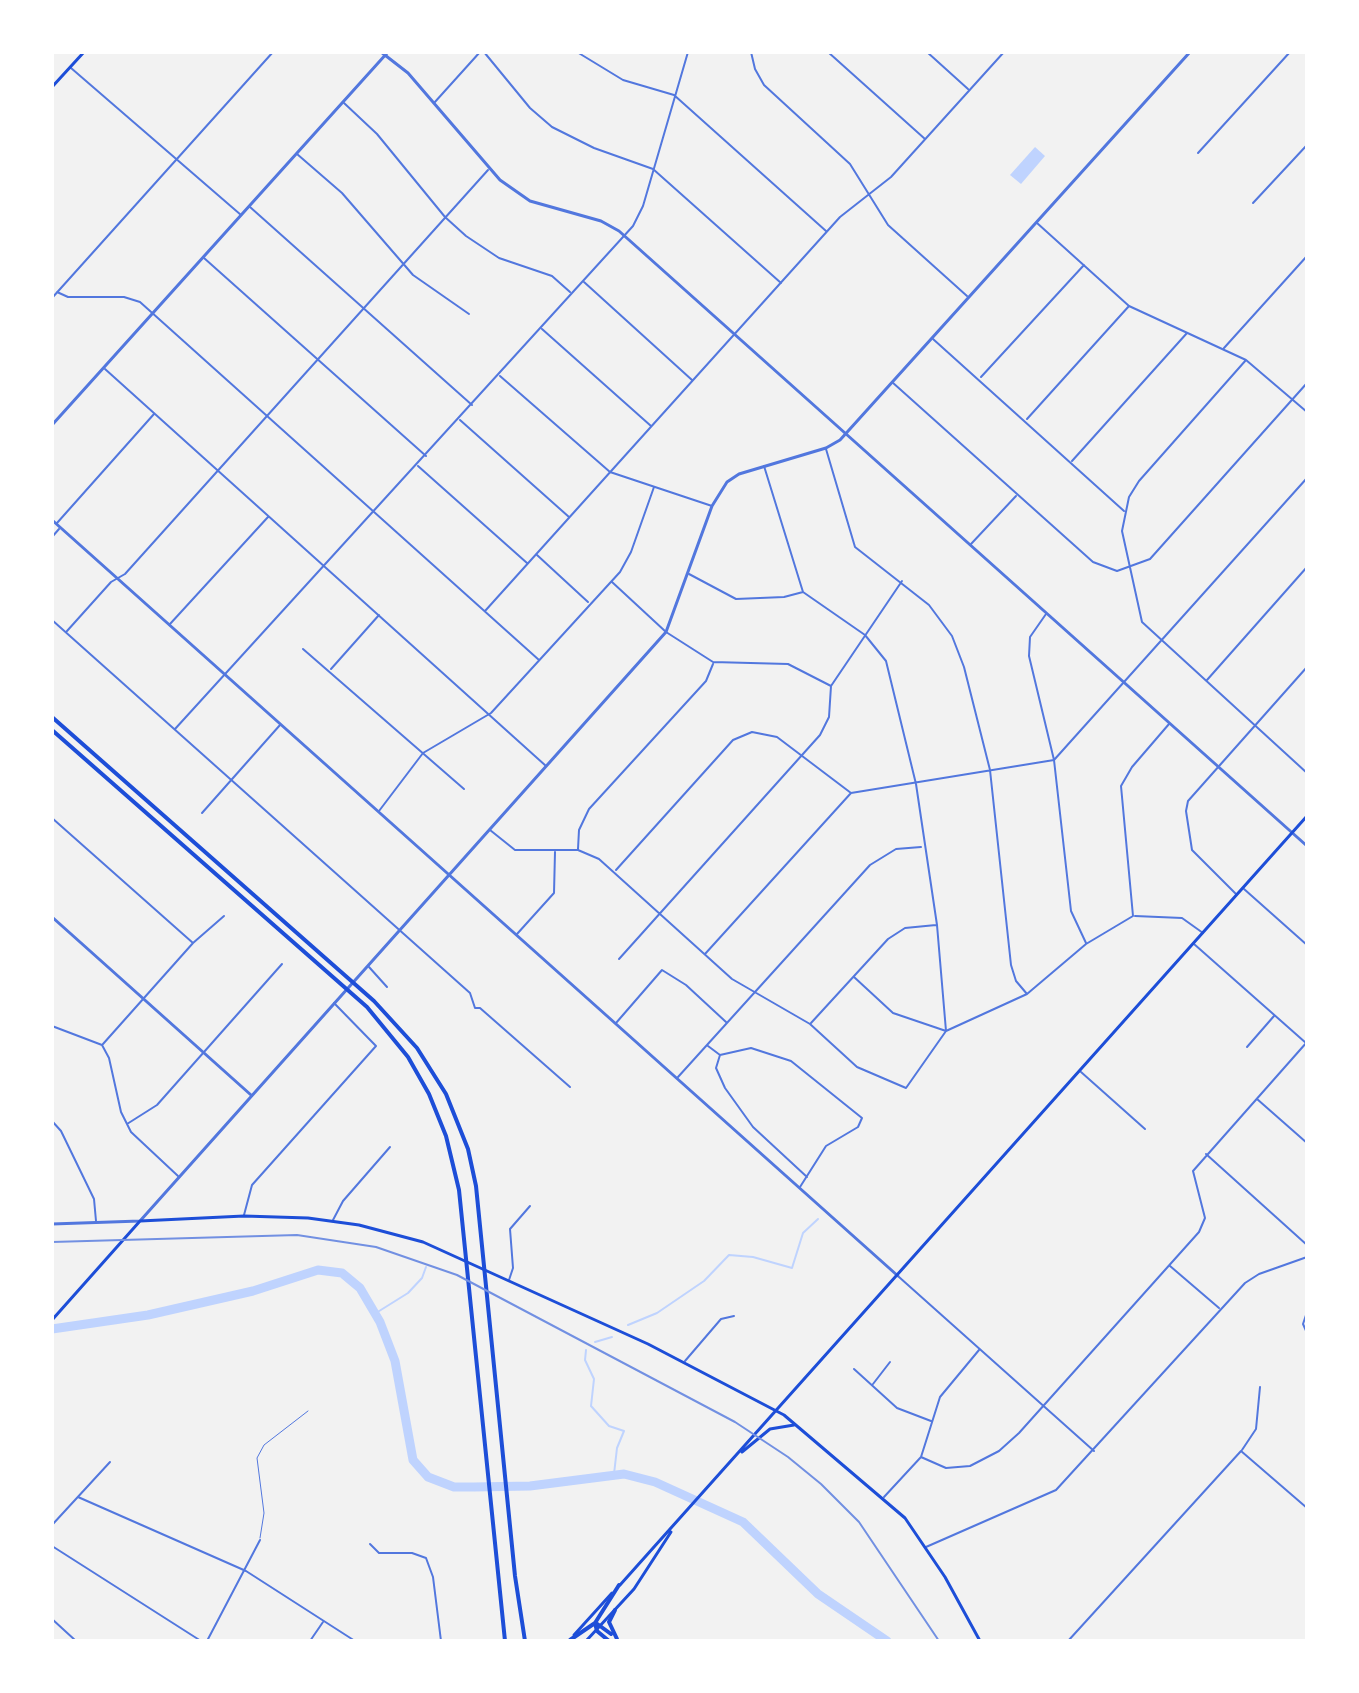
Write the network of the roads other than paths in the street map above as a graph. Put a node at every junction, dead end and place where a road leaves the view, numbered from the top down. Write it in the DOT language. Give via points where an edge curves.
graph roads {
  1 [pos="84,52"];
  2 [pos="273,52"];
  3 [pos="482,52"];
  4 [pos="577,52"];
  5 [pos="688,52"];
  6 [pos="751,52"];
  7 [pos="828,52"];
  8 [pos="927,52"];
  9 [pos="1004,52"];
  10 [pos="1190,52"];
  11 [pos="1290,52"];
  12 [pos="385,53"];
  13 [pos="70,67"];
  14 [pos="52,87"];
  15 [pos="969,91"];
  16 [pos="674,95"];
  17 [pos="343,102"];
  18 [pos="434,103"];
  19 [pos="925,139"];
  20 [pos="1307,145"];
  21 [pos="297,153"];
  22 [pos="1198,153"];
  23 [pos="176,160"];
  24 [pos="489,169"];
  25 [pos="653,169"];
  26 [pos="868,194"];
  27 [pos="1253,203"];
  28 [pos="249,206"];
  29 [pos="241,215"];
  30 [pos="445,217"];
  31 [pos="1036,222"];
  32 [pos="827,232"];
  33 [pos="624,236"];
  34 [pos="1307,256"];
  35 [pos="203,257"];
  36 [pos="402,265"];
  37 [pos="1084,265"];
  38 [pos="583,281"];
  39 [pos="781,283"];
  40 [pos="57,292"];
  41 [pos="572,294"];
  42 [pos="52,298"];
  43 [pos="968,298"];
  44 [pos="1129,306"];
  45 [pos="363,308"];
  46 [pos="153,313"];
  47 [pos="469,314"];
  48 [pos="542,328"];
  49 [pos="1187,333"];
  50 [pos="735,334"];
  51 [pos="932,338"];
  52 [pos="1223,349"];
  53 [pos="317,358"];
  54 [pos="1246,360"];
  55 [pos="104,368"];
  56 [pos="499,376"];
  57 [pos="980,378"];
  58 [pos="692,381"];
  59 [pos="892,382"];
  60 [pos="1307,383"];
  61 [pos="1293,400"];
  62 [pos="472,405"];
  63 [pos="1307,412"];
  64 [pos="154,413"];
  65 [pos="267,415"];
  66 [pos="459,419"];
  67 [pos="1026,420"];
  68 [pos="52,425"];
  69 [pos="652,426"];
  70 [pos="846,434"];
  71 [pos="826,448"];
  72 [pos="426,456"];
  73 [pos="1071,462"];
  74 [pos="418,465"];
  75 [pos="764,466"];
  76 [pos="218,470"];
  77 [pos="610,472"];
  78 [pos="1307,478"];
  79 [pos="654,487"];
  80 [pos="1017,494"];
  81 [pos="712,506"];
  82 [pos="376,511"];
  83 [pos="1125,513"];
  84 [pos="270,515"];
  85 [pos="570,518"];
  86 [pos="54,522"];
  87 [pos="60,527"];
  88 [pos="52,537"];
  89 [pos="970,545"];
  90 [pos="536,555"];
  91 [pos="528,564"];
  92 [pos="325,566"];
  93 [pos="1307,567"];
  94 [pos="1129,569"];
  95 [pos="688,574"];
  96 [pos="117,578"];
  97 [pos="611,581"];
  98 [pos="902,581"];
  99 [pos="803,592"];
  100 [pos="589,603"];
  101 [pos="485,611"];
  102 [pos="1047,614"];
  103 [pos="379,615"];
  104 [pos="52,620"];
  105 [pos="169,625"];
  106 [pos="66,632"];
  107 [pos="666,632"];
  108 [pos="865,635"];
  109 [pos="1160,640"];
  110 [pos="303,649"];
  111 [pos="539,660"];
  112 [pos="713,662"];
  113 [pos="1307,667"];
  114 [pos="330,669"];
  115 [pos="225,675"];
  116 [pos="1206,681"];
  117 [pos="1123,682"];
  118 [pos="831,686"];
  119 [pos="491,713"];
  120 [pos="52,717"];
  121 [pos="1169,723"];
  122 [pos="280,725"];
  123 [pos="1254,725"];
  124 [pos="175,729"];
  125 [pos="52,730"];
  126 [pos="423,753"];
  127 [pos="800,757"];
  128 [pos="1054,760"];
  129 [pos="546,766"];
  130 [pos="1218,766"];
  131 [pos="990,770"];
  132 [pos="1307,773"];
  133 [pos="231,780"];
  134 [pos="916,784"];
  135 [pos="464,789"];
  136 [pos="851,793"];
  137 [pos="378,812"];
  138 [pos="202,813"];
  139 [pos="1307,816"];
  140 [pos="52,818"];
  141 [pos="489,829"];
  142 [pos="1292,833"];
  143 [pos="1307,846"];
  144 [pos="923,847"];
  145 [pos="578,850"];
  146 [pos="555,852"];
  147 [pos="615,871"];
  148 [pos="448,875"];
  149 [pos="1243,888"];
  150 [pos="1237,894"];
  151 [pos="659,914"];
  152 [pos="224,916"];
  153 [pos="1133,916"];
  154 [pos="52,917"];
  155 [pos="937,925"];
  156 [pos="400,929"];
  157 [pos="1203,933"];
  158 [pos="516,935"];
  159 [pos="193,943"];
  160 [pos="1086,944"];
  161 [pos="1193,944"];
  162 [pos="1307,945"];
  163 [pos="705,954"];
  164 [pos="619,959"];
  165 [pos="282,964"];
  166 [pos="367,965"];
  167 [pos="854,977"];
  168 [pos="387,987"];
  169 [pos="755,992"];
  170 [pos="1027,994"];
  171 [pos="144,999"];
  172 [pos="335,1001"];
  173 [pos="1274,1015"];
  174 [pos="727,1023"];
  175 [pos="615,1024"];
  176 [pos="810,1024"];
  177 [pos="52,1026"];
  178 [pos="946,1031"];
  179 [pos="1306,1042"];
  180 [pos="102,1045"];
  181 [pos="707,1045"];
  182 [pos="1247,1047"];
  183 [pos="203,1052"];
  184 [pos="720,1055"];
  185 [pos="1080,1071"];
  186 [pos="677,1078"];
  187 [pos="570,1087"];
  188 [pos="251,1095"];
  189 [pos="1256,1098"];
  190 [pos="52,1121"];
  191 [pos="127,1124"];
  192 [pos="1145,1129"];
  193 [pos="1307,1143"];
  194 [pos="390,1147"];
  195 [pos="1205,1154"];
  196 [pos="178,1176"];
  197 [pos="807,1177"];
  198 [pos="799,1188"];
  199 [pos="530,1206"];
  200 [pos="244,1216"];
  201 [pos="140,1221"];
  202 [pos="333,1221"];
  203 [pos="96,1222"];
  204 [pos="52,1224"];
  205 [pos="1307,1245"];
  206 [pos="1307,1257"];
  207 [pos="1169,1265"];
  208 [pos="898,1276"];
  209 [pos="509,1280"];
  210 [pos="1221,1310"];
  211 [pos="1307,1312"];
  212 [pos="734,1316"];
  213 [pos="52,1320"];
  214 [pos="1307,1333"];
  215 [pos="980,1349"];
  216 [pos="684,1362"];
  217 [pos="890,1362"];
  218 [pos="854,1369"];
  219 [pos="873,1385"];
  220 [pos="1260,1387"];
  221 [pos="1043,1406"];
  222 [pos="776,1410"];
  223 [pos="308,1411"];
  224 [pos="932,1422"];
  225 [pos="796,1425"];
  226 [pos="1241,1451"];
  227 [pos="1095,1452"];
  228 [pos="921,1457"];
  229 [pos="110,1462"];
  230 [pos="725,1468"];
  231 [pos="78,1497"];
  232 [pos="884,1497"];
  233 [pos="1307,1508"];
  234 [pos="52,1525"];
  235 [pos="675,1526"];
  236 [pos="260,1540"];
  237 [pos="370,1544"];
  238 [pos="52,1546"];
  239 [pos="926,1547"];
  240 [pos="246,1571"];
  241 [pos="619,1585"];
  242 [pos="615,1610"];
  243 [pos="52,1619"];
  244 [pos="323,1622"];
  245 [pos="595,1623"];
  246 [pos="602,1625"];
  247 [pos="597,1631"];
  248 [pos="569,1640"];
  249 [pos="618,1640"];
  250 [pos="76,1641"];
  251 [pos="201,1641"];
  252 [pos="207,1641"];
  253 [pos="310,1641"];
  254 [pos="355,1641"];
  255 [pos="441,1641"];
  256 [pos="505,1641"];
  257 [pos="525,1641"];
  258 [pos="586,1641"];
  259 [pos="609,1641"];
  260 [pos="980,1641"];
  261 [pos="1068,1641"];
  1 -- 13 [label="main road"];
  2 -- 23 [label="street"];
  3 -- 18 [label="street"];
  3 -- 25 [label="street" via="552,127"];
  4 -- 16 [label="street" via="623,80"];
  5 -- 16 [label="street"];
  6 -- 26 [label="street" via="764,85 850,164"];
  7 -- 19 [label="street"];
  8 -- 15 [label="street"];
  9 -- 15 [label="street"];
  10 -- 31 [label="street"];
  11 -- 22 [label="street"];
  12 -- 17 [label="street"];
  12 -- 18 [label="street"];
  13 -- 14 [label="main road"];
  13 -- 23 [label="street"];
  15 -- 19 [label="street"];
  16 -- 25 [label="street"];
  16 -- 32 [label="street"];
  17 -- 21 [label="street"];
  17 -- 30 [label="street" via="377,134"];
  18 -- 24 [label="street"];
  19 -- 26 [label="street"];
  20 -- 27 [label="street"];
  21 -- 28 [label="street"];
  21 -- 36 [label="street" via="342,193"];
  23 -- 29 [label="street"];
  23 -- 40 [label="street"];
  24 -- 30 [label="street"];
  24 -- 33 [label="street" via="530,201 601,221"];
  25 -- 33 [label="street" via="643,206"];
  25 -- 39 [label="street"];
  26 -- 32 [label="street"];
  26 -- 43 [label="street" via="888,225"];
  28 -- 29 [label="street"];
  28 -- 45 [label="street"];
  29 -- 35 [label="street"];
  30 -- 36 [label="street"];
  30 -- 41 [label="street" via="499,258 552,276"];
  31 -- 37 [label="street"];
  31 -- 43 [label="street"];
  32 -- 39 [label="street"];
  33 -- 38 [label="street"];
  33 -- 50 [label="street"];
  34 -- 52 [label="street"];
  35 -- 46 [label="street"];
  35 -- 53 [label="street"];
  36 -- 45 [label="street"];
  36 -- 47 [label="street"];
  37 -- 44 [label="street"];
  37 -- 57 [label="street"];
  38 -- 41 [label="street"];
  38 -- 58 [label="street"];
  39 -- 50 [label="street"];
  40 -- 42 [label="street"];
  40 -- 46 [label="street" via="134,299"];
  41 -- 48 [label="street"];
  43 -- 51 [label="street"];
  44 -- 49 [label="street"];
  44 -- 67 [label="street"];
  45 -- 53 [label="street"];
  45 -- 62 [label="street"];
  46 -- 55 [label="street"];
  46 -- 65 [label="street"];
  48 -- 56 [label="street"];
  48 -- 69 [label="street"];
  49 -- 52 [label="street"];
  49 -- 73 [label="street"];
  50 -- 58 [label="street"];
  50 -- 70 [label="street"];
  51 -- 57 [label="street"];
  51 -- 59 [label="street"];
  52 -- 54 [label="street"];
  53 -- 65 [label="street"];
  53 -- 72 [label="street"];
  54 -- 61 [label="street"];
  54 -- 83 [label="street" via="1139,481"];
  55 -- 64 [label="street"];
  55 -- 68 [label="street"];
  56 -- 62 [label="street"];
  56 -- 77 [label="street"];
  57 -- 67 [label="street"];
  58 -- 69 [label="street"];
  59 -- 70 [label="street"];
  59 -- 80 [label="street"];
  60 -- 61 [label="street"];
  61 -- 63 [label="street"];
  61 -- 94 [label="street" via="1150,559"];
  62 -- 66 [label="street"];
  64 -- 76 [label="street"];
  64 -- 86 [label="street"];
  65 -- 76 [label="street"];
  65 -- 82 [label="street"];
  66 -- 72 [label="street"];
  66 -- 85 [label="street"];
  67 -- 73 [label="street"];
  69 -- 77 [label="street"];
  70 -- 71 [label="street"];
  70 -- 89 [label="street"];
  71 -- 75 [label="street"];
  71 -- 98 [label="street" via="855,547"];
  72 -- 74 [label="street"];
  73 -- 83 [label="street"];
  74 -- 82 [label="street"];
  74 -- 91 [label="street"];
  75 -- 81 [label="street" via="732,478"];
  75 -- 99 [label="street"];
  76 -- 84 [label="street"];
  76 -- 96 [label="street"];
  77 -- 79 [label="street"];
  77 -- 85 [label="street"];
  78 -- 109 [label="street"];
  79 -- 81 [label="street"];
  79 -- 97 [label="street" via="631,552"];
  80 -- 89 [label="street"];
  80 -- 94 [label="street" via="1093,562 1108,569"];
  81 -- 95 [label="street"];
  82 -- 92 [label="street"];
  82 -- 101 [label="street"];
  83 -- 94 [label="street" via="1122,531"];
  84 -- 92 [label="street"];
  84 -- 105 [label="street"];
  85 -- 90 [label="street"];
  86 -- 87 [label="street"];
  87 -- 88 [label="street"];
  87 -- 96 [label="street"];
  89 -- 102 [label="street"];
  90 -- 91 [label="street"];
  90 -- 100 [label="street"];
  91 -- 101 [label="street"];
  92 -- 103 [label="street"];
  92 -- 115 [label="street"];
  93 -- 116 [label="street"];
  94 -- 109 [label="street" via="1142,622"];
  95 -- 99 [label="street" via="736,599"];
  95 -- 107 [label="street"];
  96 -- 105 [label="street"];
  96 -- 106 [label="street"];
  97 -- 100 [label="street"];
  97 -- 107 [label="street"];
  98 -- 108 [label="street"];
  98 -- 131 [label="street" via="952,636"];
  99 -- 108 [label="street"];
  100 -- 111 [label="street"];
  101 -- 111 [label="street"];
  102 -- 117 [label="street"];
  102 -- 128 [label="street" via="1028,646"];
  103 -- 114 [label="street"];
  103 -- 119 [label="street"];
  104 -- 106 [label="street"];
  105 -- 115 [label="street"];
  106 -- 124 [label="street"];
  107 -- 112 [label="street"];
  107 -- 129 [label="street"];
  108 -- 118 [label="street"];
  108 -- 134 [label="street" via="886,661"];
  109 -- 116 [label="street"];
  109 -- 117 [label="street"];
  110 -- 114 [label="street"];
  111 -- 119 [label="street"];
  112 -- 118 [label="street" via="788,664"];
  112 -- 145 [label="street" via="706,681 589,809 579,830"];
  113 -- 123 [label="street"];
  114 -- 126 [label="street"];
  115 -- 122 [label="street"];
  115 -- 124 [label="street"];
  116 -- 123 [label="street"];
  117 -- 121 [label="street"];
  117 -- 128 [label="street"];
  118 -- 127 [label="street" via="825,726"];
  119 -- 126 [label="street"];
  119 -- 129 [label="street"];
  120 -- 257 [label="highway" via="374,1001 439,1082 464,1136 474,1174"];
  121 -- 130 [label="street"];
  121 -- 153 [label="street" via="1121,786"];
  122 -- 133 [label="street"];
  122 -- 137 [label="street"];
  123 -- 130 [label="street"];
  123 -- 132 [label="street"];
  124 -- 133 [label="street"];
  125 -- 256 [label="highway" via="357,997 415,1068 441,1122 456,1173"];
  126 -- 135 [label="street"];
  126 -- 137 [label="street"];
  127 -- 136 [label="street"];
  127 -- 147 [label="street" via="769,733 739,736"];
  127 -- 151 [label="street"];
  128 -- 131 [label="street"];
  128 -- 160 [label="street" via="1071,911"];
  129 -- 141 [label="street"];
  130 -- 142 [label="street"];
  130 -- 150 [label="street" via="1188,801 1189,840 1200,861"];
  131 -- 134 [label="street"];
  131 -- 170 [label="street" via="1011,965"];
  133 -- 138 [label="street"];
  133 -- 156 [label="street"];
  134 -- 136 [label="street"];
  134 -- 144 [label="street"];
  136 -- 163 [label="street"];
  137 -- 148 [label="street"];
  139 -- 142 [label="main road"];
  140 -- 159 [label="street"];
  141 -- 146 [label="street" via="515,850"];
  141 -- 148 [label="street"];
  142 -- 143 [label="street"];
  142 -- 149 [label="main road"];
  144 -- 155 [label="street"];
  144 -- 169 [label="street" via="896,849 878,859"];
  145 -- 146 [label="street"];
  145 -- 147 [label="street"];
  146 -- 158 [label="street" via="554,893"];
  147 -- 151 [label="street"];
  148 -- 156 [label="street"];
  148 -- 158 [label="street"];
  149 -- 150 [label="main road"];
  149 -- 162 [label="street"];
  150 -- 157 [label="main road"];
  151 -- 163 [label="street"];
  151 -- 164 [label="street"];
  152 -- 159 [label="street"];
  153 -- 157 [label="street" via="1182,918"];
  153 -- 160 [label="street"];
  154 -- 171 [label="street"];
  155 -- 167 [label="street" via="896,933"];
  155 -- 178 [label="street"];
  156 -- 166 [label="street"];
  156 -- 187 [label="street" via="470,993 475,1008"];
  157 -- 161 [label="main road"];
  158 -- 175 [label="street"];
  159 -- 171 [label="street"];
  160 -- 170 [label="street"];
  161 -- 173 [label="street"];
  161 -- 185 [label="main road"];
  163 -- 169 [label="street"];
  165 -- 183 [label="street"];
  166 -- 168 [label="street"];
  166 -- 172 [label="street"];
  167 -- 176 [label="street"];
  167 -- 178 [label="street" via="893,1013"];
  169 -- 174 [label="street"];
  169 -- 176 [label="street"];
  170 -- 178 [label="street"];
  171 -- 180 [label="street"];
  171 -- 183 [label="street"];
  172 -- 188 [label="street"];
  172 -- 200 [label="street" via="376,1046 252,1185"];
  173 -- 179 [label="street"];
  173 -- 182 [label="street"];
  174 -- 175 [label="street" via="662,970"];
  174 -- 181 [label="street"];
  175 -- 186 [label="street"];
  176 -- 178 [label="street" via="857,1067 906,1088"];
  177 -- 180 [label="street"];
  179 -- 189 [label="street"];
  180 -- 191 [label="street"];
  181 -- 184 [label="street"];
  181 -- 186 [label="street"];
  183 -- 188 [label="street"];
  183 -- 191 [label="street" via="157,1105"];
  184 -- 197 [label="street" via="716,1068 725,1088 757,1132"];
  184 -- 197 [label="street" via="751,1048 791,1061 862,1118 860,1126 826,1146"];
  185 -- 192 [label="street"];
  185 -- 208 [label="main road"];
  186 -- 198 [label="street"];
  188 -- 196 [label="street"];
  189 -- 193 [label="street"];
  189 -- 195 [label="street"];
  190 -- 203 [label="street" via="90,1191"];
  191 -- 196 [label="street"];
  194 -- 202 [label="street" via="343,1201"];
  195 -- 205 [label="street"];
  195 -- 207 [label="street" via="1192,1177 1204,1211 1203,1225"];
  196 -- 201 [label="street"];
  197 -- 198 [label="street"];
  198 -- 208 [label="street"];
  199 -- 209 [label="street" via="510,1229"];
  200 -- 201 [label="main road"];
  200 -- 202 [label="main road"];
  201 -- 203 [label="street"];
  201 -- 213 [label="main road"];
  202 -- 209 [label="main road" via="423,1242"];
  203 -- 204 [label="street"];
  206 -- 210 [label="street" via="1251,1277"];
  207 -- 210 [label="street"];
  207 -- 221 [label="street"];
  208 -- 215 [label="street"];
  208 -- 222 [label="main road"];
  209 -- 216 [label="main road"];
  210 -- 227 [label="street"];
  211 -- 214 [label="street"];
  212 -- 216 [label="street" via="721,1319"];
  215 -- 221 [label="street"];
  215 -- 224 [label="street" via="944,1392"];
  216 -- 222 [label="main road"];
  217 -- 219 [label="street"];
  218 -- 219 [label="street"];
  219 -- 224 [label="street" via="897,1408"];
  220 -- 226 [label="street" via="1256,1429"];
  221 -- 227 [label="street"];
  221 -- 228 [label="street" via="1005,1447 970,1466 946,1468"];
  222 -- 225 [label="main road"];
  222 -- 230 [label="main road"];
  223 -- 236 [label="lane" via="264,1445 257,1458 264,1513"];
  224 -- 228 [label="street"];
  225 -- 230 [label="main road" via="760,1435"];
  225 -- 232 [label="main road"];
  226 -- 233 [label="street"];
  226 -- 261 [label="street"];
  227 -- 239 [label="street" via="1045,1497"];
  228 -- 232 [label="street"];
  229 -- 231 [label="street"];
  230 -- 235 [label="main road"];
  231 -- 234 [label="street"];
  231 -- 240 [label="street"];
  232 -- 239 [label="main road"];
  235 -- 241 [label="main road"];
  235 -- 242 [label="main road"];
  236 -- 240 [label="street"];
  237 -- 255 [label="street" via="379,1553 426,1558"];
  238 -- 251 [label="street"];
  239 -- 260 [label="main road"];
  240 -- 244 [label="street"];
  240 -- 252 [label="street"];
  241 -- 245 [label="highway"];
  241 -- 248 [label="main road"];
  242 -- 246 [label="main road"];
  242 -- 249 [label="highway" via="609,1622"];
  243 -- 250 [label="street"];
  244 -- 253 [label="street"];
  244 -- 254 [label="street"];
  245 -- 246 [label="highway"];
  245 -- 247 [label="highway"];
  245 -- 248 [label="highway"];
  246 -- 247 [label="main road"];
  246 -- 249 [label="highway"];
  247 -- 258 [label="main road"];
  247 -- 259 [label="highway"];
}
